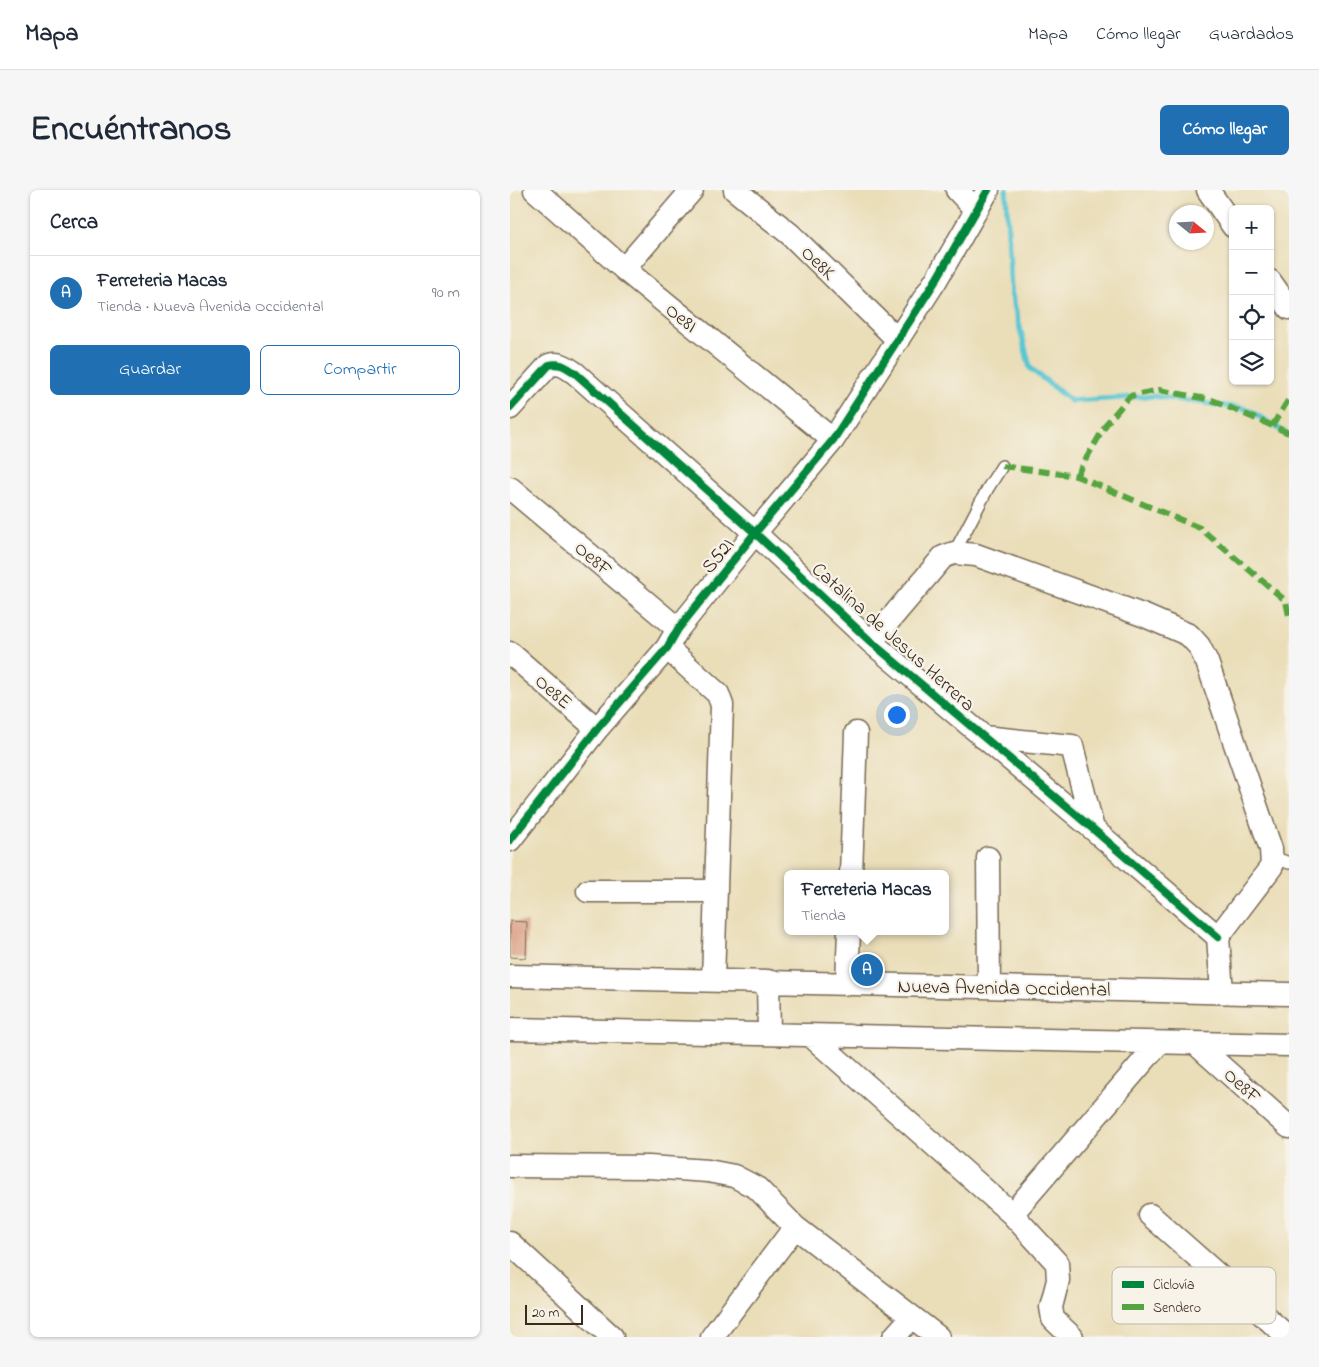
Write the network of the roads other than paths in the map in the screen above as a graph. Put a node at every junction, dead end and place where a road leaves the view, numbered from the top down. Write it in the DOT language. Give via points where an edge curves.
graph roads {
  1 [pos="535,190"];
  2 [pos="692,190"];
  3 [pos="735,190"];
  4 [pos="957,190"];
  5 [pos="988,190"];
  6 [pos="1208,190"];
  7 [pos="976,210"];
  8 [pos="1229,220"];
  9 [pos="624,269"];
  10 [pos="1274,287"];
  11 [pos="1289,308"];
  12 [pos="898,340"];
  13 [pos="510,408"];
  14 [pos="833,440"];
  15 [pos="1002,466"];
  16 [pos="510,488"];
  17 [pos="755,533"];
  18 [pos="954,553"];
  19 [pos="673,638"];
  20 [pos="871,642"];
  21 [pos="510,653"];
  22 [pos="597,728"];
  23 [pos="856,734"];
  24 [pos="983,737"];
  25 [pos="514,827"];
  26 [pos="1093,829"];
  27 [pos="988,858"];
  28 [pos="1281,860"];
  29 [pos="851,870"];
  30 [pos="588,891"];
  31 [pos="716,891"];
  32 [pos="848,935"];
  33 [pos="1218,937"];
  34 [pos="510,976"];
  35 [pos="713,980"];
  36 [pos="768,981"];
  37 [pos="846,983"];
  38 [pos="989,986"];
  39 [pos="1222,992"];
  40 [pos="1289,994"];
  41 [pos="510,1029"];
  42 [pos="769,1034"];
  43 [pos="810,1035"];
  44 [pos="1159,1043"];
  45 [pos="1196,1044"];
  46 [pos="1289,1045"];
  47 [pos="1289,1127"];
  48 [pos="510,1166"];
  49 [pos="1012,1214"];
  50 [pos="1150,1215"];
  51 [pos="796,1227"];
  52 [pos="510,1243"];
  53 [pos="1209,1267"];
  54 [pos="911,1318"];
  55 [pos="1273,1324"];
  56 [pos="612,1337"];
  57 [pos="712,1337"];
  58 [pos="894,1337"];
  59 [pos="938,1337"];
  60 [pos="1072,1337"];
  61 [pos="1288,1337"];
  1 -- 9 [label="street, Oe8I"];
  2 -- 9 [label="street"];
  3 -- 12 [label="street, Oe8K" via="791,235"];
  4 -- 7 [label="street"];
  5 -- 7 [label="street, S52I"];
  6 -- 8 [label="street"];
  7 -- 12 [label="street, S52I"];
  9 -- 14 [label="street, Oe8I"];
  10 -- 11 [label="street"];
  12 -- 14 [label="street, S52I"];
  13 -- 17 [label="street, Catalina de Jesus Herrera" via="549,365 564,365"];
  14 -- 17 [label="street, S52I"];
  15 -- 18 [label="lane"];
  16 -- 19 [label="street, Oe8F"];
  17 -- 19 [label="street, S52I"];
  17 -- 20 [label="street, Catalina de Jesus Herrera"];
  18 -- 20 [label="street" via="943,557"];
  18 -- 28 [label="street" via="998,562 1188,635 1199,646 1207,662 1271,849"];
  19 -- 22 [label="street, S52I"];
  19 -- 31 [label="street, Oe8F" via="718,694 722,705"];
  20 -- 24 [label="street, Catalina de Jesus Herrera"];
  21 -- 22 [label="street, Oe8E"];
  22 -- 25 [label="street, S52I"];
  23 -- 29 [label="street"];
  24 -- 26 [label="street, Catalina de Jesus Herrera"];
  24 -- 26 [label="street" via="1072,746"];
  26 -- 33 [label="street, Catalina de Jesus Herrera"];
  27 -- 38 [label="street"];
  28 -- 33 [label="street" via="1272,866"];
  30 -- 31 [label="street"];
  31 -- 35 [label="street, Oe8F"];
  32 -- 37 [label="street"];
  33 -- 39 [label="street"];
  34 -- 35 [label="street, Nueva Avenida Occidental"];
  35 -- 36 [label="street, Nueva Avenida Occidental"];
  36 -- 37 [label="street, Nueva Avenida Occidental"];
  36 -- 42 [label="street"];
  37 -- 38 [label="street, Nueva Avenida Occidental"];
  38 -- 39 [label="street, Nueva Avenida Occidental"];
  39 -- 40 [label="street, Nueva Avenida Occidental"];
  41 -- 42 [label="street"];
  42 -- 43 [label="street"];
  43 -- 44 [label="street"];
  43 -- 49 [label="street"];
  44 -- 45 [label="street"];
  44 -- 49 [label="street"];
  45 -- 46 [label="street"];
  45 -- 47 [label="street, Oe8F"];
  48 -- 51 [label="street" via="649,1167 734,1176 757,1188"];
  49 -- 60 [label="street" via="1057,1263 1058,1280 1051,1306 1053,1319"];
  50 -- 53 [label="street"];
  51 -- 54 [label="street"];
  51 -- 57 [label="street"];
  52 -- 56 [label="street"];
  54 -- 58 [label="street"];
  54 -- 59 [label="street"];
  55 -- 61 [label="street"];
}
